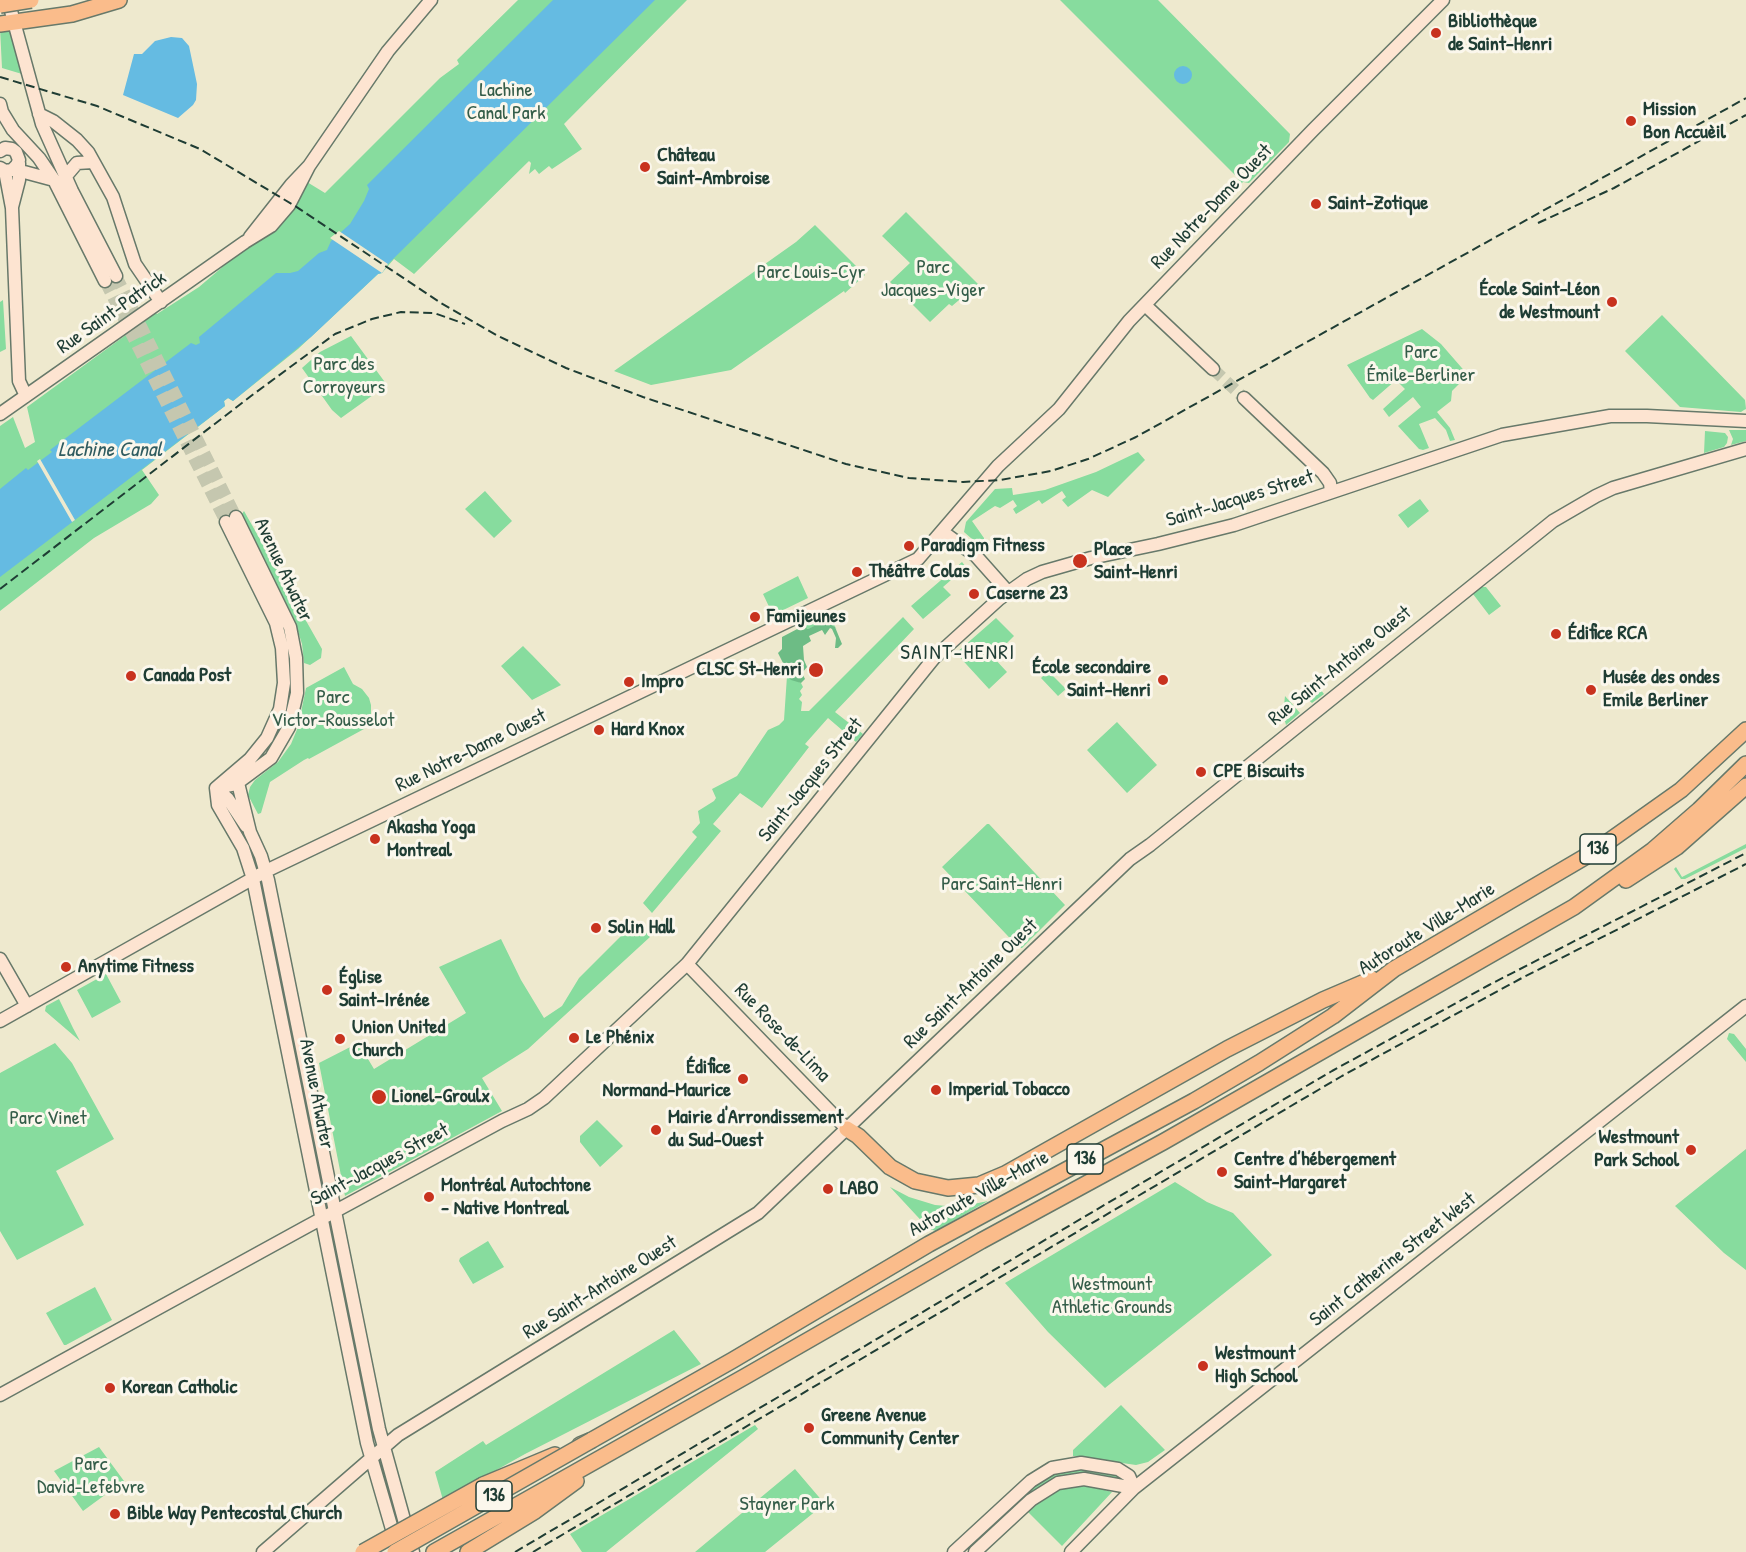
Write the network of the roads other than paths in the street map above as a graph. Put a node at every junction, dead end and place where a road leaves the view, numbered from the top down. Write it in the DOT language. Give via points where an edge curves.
graph roads {
  1 [pos="8,0"];
  2 [pos="31,0"];
  3 [pos="119,0"];
  4 [pos="431,0"];
  5 [pos="1443,0"];
  6 [pos="0,5"];
  7 [pos="7,23"];
  8 [pos="1,111"];
  9 [pos="39,114"];
  10 [pos="0,151"];
  11 [pos="93,162"];
  12 [pos="15,171"];
  13 [pos="60,178"];
  14 [pos="111,279"];
  15 [pos="161,302"];
  16 [pos="1145,305"];
  17 [pos="1213,369"];
  18 [pos="26,396"];
  19 [pos="1244,398"];
  20 [pos="0,414"];
  21 [pos="1746,421"];
  22 [pos="1746,449"];
  23 [pos="1332,492"];
  24 [pos="943,532"];
  25 [pos="1008,592"];
  26 [pos="1746,730"];
  27 [pos="1746,765"];
  28 [pos="238,783"];
  29 [pos="1746,786"];
  30 [pos="216,788"];
  31 [pos="250,832"];
  32 [pos="266,872"];
  33 [pos="253,879"];
  34 [pos="1574,907"];
  35 [pos="0,958"];
  36 [pos="687,964"];
  37 [pos="1394,969"];
  38 [pos="27,1006"];
  39 [pos="1746,1006"];
  40 [pos="0,1021"];
  41 [pos="847,1129"];
  42 [pos="335,1212"];
  43 [pos="321,1219"];
  44 [pos="0,1395"];
  45 [pos="592,1440"];
  46 [pos="622,1446"];
  47 [pos="383,1447"];
  48 [pos="371,1459"];
  49 [pos="1134,1488"];
  50 [pos="263,1552"];
  51 [pos="363,1552"];
  52 [pos="397,1552"];
  53 [pos="413,1552"];
  54 [pos="434,1552"];
  55 [pos="468,1552"];
  56 [pos="954,1552"];
  57 [pos="975,1552"];
  58 [pos="1071,1552"];
  1 -- 7 [label="main road"];
  2 -- 6 [label="highway, bridge"];
  3 -- 7 [label="highway" via="72,14"];
  4 -- 15 [label="main road, Rue Saint-Patrick" via="387,51 309,166 280,218"];
  5 -- 16 [label="main road, Rue Notre-Dame Ouest"];
  7 -- 9 [label="main road"];
  8 -- 13 [label="main road" via="13,130"];
  9 -- 11 [label="main road" via="77,140"];
  9 -- 13 [label="main road"];
  10 -- 12 [label="main road" via="14,150 18,155"];
  11 -- 13 [label="main road" via="77,163"];
  11 -- 15 [label="main road" via="113,197 135,264"];
  12 -- 13 [label="main road"];
  12 -- 18 [label="main road" via="12,208 19,381"];
  13 -- 14 [label="main road"];
  15 -- 18 [label="main road, Rue Saint-Patrick"];
  16 -- 17 [label="main road"];
  16 -- 24 [label="main road, Rue Notre-Dame Ouest" via="1059,409 998,466"];
  18 -- 20 [label="main road, Rue Saint-Patrick"];
  19 -- 23 [label="main road" via="1319,468"];
  21 -- 23 [label="main road, Saint-Jacques Street" via="1610,416 1568,423 1490,438"];
  22 -- 41 [label="main road, Rue Saint-Antoine Ouest" via="1613,488 1550,523 1130,859"];
  23 -- 25 [label="main road, Saint-Jacques Street" via="1221,529 1042,572"];
  24 -- 25 [label="main road" via="976,556"];
  24 -- 32 [label="main road, Rue Notre-Dame Ouest" via="913,562"];
  25 -- 36 [label="main road, Saint-Jacques Street" via="934,658"];
  26 -- 37 [label="highway, Autoroute Ville-Marie / 136" via="1666,801 1595,851"];
  27 -- 34 [label="highway, 136" via="1653,850"];
  28 -- 30 [label="main road"];
  28 -- 30 [label="main road, Avenue Atwater" via="268,761 284,738 295,707 297,677 290,627 231,519 276,623 284,683 280,709 267,738 250,759"];
  28 -- 31 [label="main road, Avenue Atwater"];
  29 -- 34 [label="highway" via="1664,857"];
  30 -- 31 [label="main road, Avenue Atwater"];
  30 -- 33 [label="main road, Avenue Atwater" via="218,805 243,848"];
  31 -- 32 [label="main road, Avenue Atwater"];
  32 -- 33 [label="main road, Rue Notre-Dame Ouest"];
  32 -- 42 [label="main road, Avenue Atwater"];
  33 -- 38 [label="main road, Rue Notre-Dame Ouest"];
  33 -- 43 [label="main road, Avenue Atwater"];
  34 -- 46 [label="highway, 136"];
  35 -- 38 [label="main road"];
  36 -- 41 [label="main road, Rue Rose-de-Lima"];
  36 -- 42 [label="main road, Saint-Jacques Street" via="539,1102"];
  37 -- 41 [label="highway" via="1227,1049 979,1185 948,1188 909,1179"];
  37 -- 45 [label="highway, Autoroute Ville-Marie / 136" via="1333,1016 1240,1074 929,1244"];
  38 -- 40 [label="main road, Rue Notre-Dame Ouest"];
  39 -- 49 [label="main road, Saint Catherine Street West"];
  41 -- 47 [label="main road, Rue Saint-Antoine Ouest" via="751,1218"];
  42 -- 43 [label="main road, Saint-Jacques Street"];
  42 -- 47 [label="main road, Avenue Atwater"];
  43 -- 44 [label="main road, Saint-Jacques Street"];
  43 -- 48 [label="main road, Avenue Atwater"];
  45 -- 51 [label="highway, bridge" via="483,1485"];
  45 -- 52 [label="highway, Autoroute Ville-Marie / 136, bridge"];
  46 -- 54 [label="highway, 136"];
  46 -- 55 [label="highway" via="535,1511"];
  47 -- 48 [label="main road, Rue Saint-Antoine Ouest"];
  47 -- 53 [label="main road, Avenue Atwater"];
  48 -- 50 [label="main road, Rue Saint-Antoine Ouest"];
  48 -- 52 [label="main road, Avenue Atwater"];
  49 -- 56 [label="main road" via="1129,1476 1118,1469 1081,1463 1052,1468 1030,1481"];
  49 -- 57 [label="main road" via="1084,1479 1058,1483 1030,1500"];
  49 -- 58 [label="main road, Saint Catherine Street West"];
}
